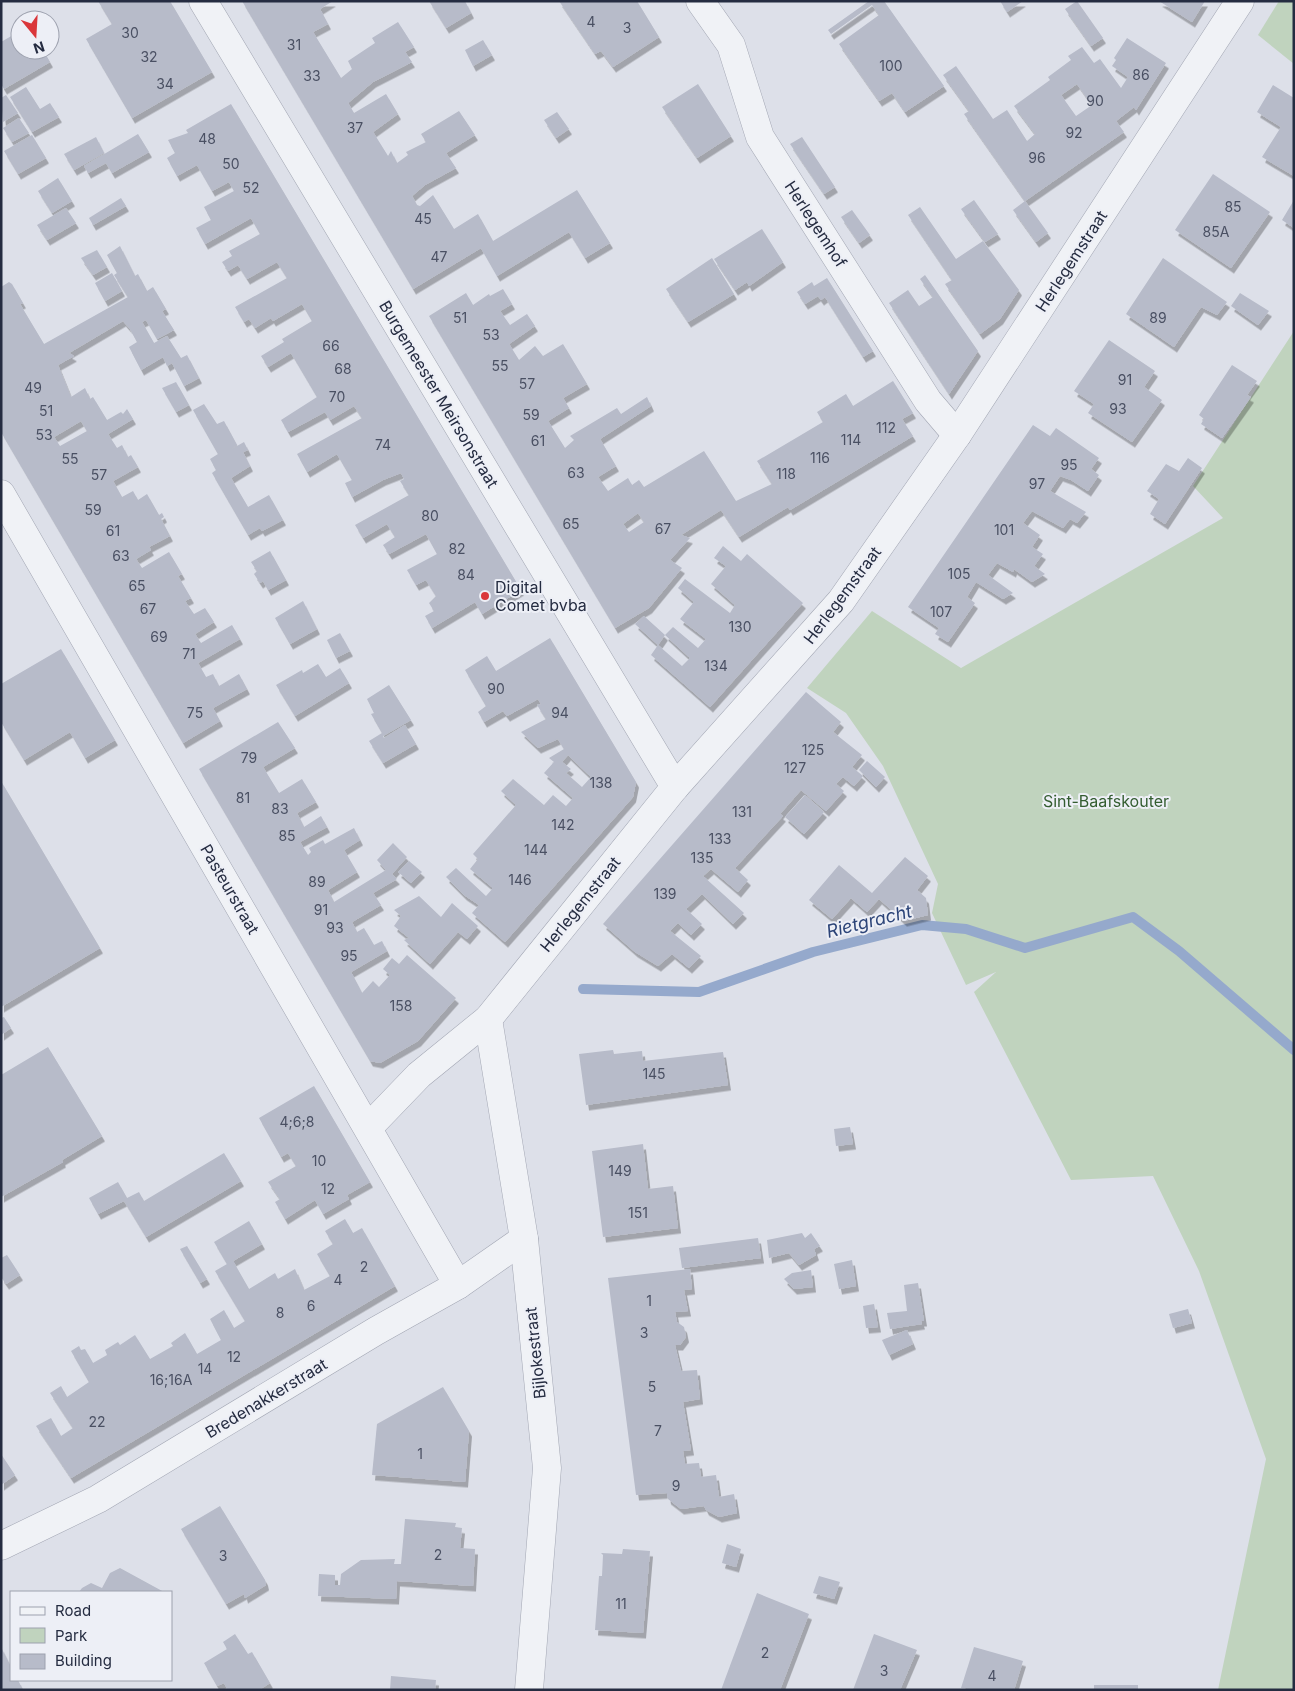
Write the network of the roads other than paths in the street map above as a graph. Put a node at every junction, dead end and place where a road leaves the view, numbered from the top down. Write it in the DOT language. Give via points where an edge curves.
graph roads {
  1 [pos="203,1"];
  2 [pos="700,1"];
  3 [pos="1240,1"];
  4 [pos="957,435"];
  5 [pos="1,494"];
  6 [pos="676,787"];
  7 [pos="488,1019"];
  8 [pos="368,1128"];
  9 [pos="524,1239"];
  10 [pos="458,1285"];
  11 [pos="1,1546"];
  12 [pos="534,1688"];
  1 -- 6 [label="street, Burgemeester Meirsonstraat"];
  2 -- 4 [label="street, Herlegemhof" via="731,45 760,137 928,402"];
  3 -- 4 [label="street, Herlegemstraat"];
  4 -- 6 [label="street, Herlegemstraat" via="822,626"];
  5 -- 8 [label="street, Pasteurstraat"];
  6 -- 7 [label="street, Herlegemstraat"];
  7 -- 8 [label="street, Herlegemstraat" via="419,1075"];
  7 -- 9 [label="street, Bijlokestraat"];
  8 -- 10 [label="street, Pasteurstraat"];
  9 -- 10 [label="street, Bredenakkerstraat"];
  9 -- 12 [label="street, Bijlokestraat" via="547,1468"];
  10 -- 11 [label="street, Bredenakkerstraat" via="98,1499"];
}
